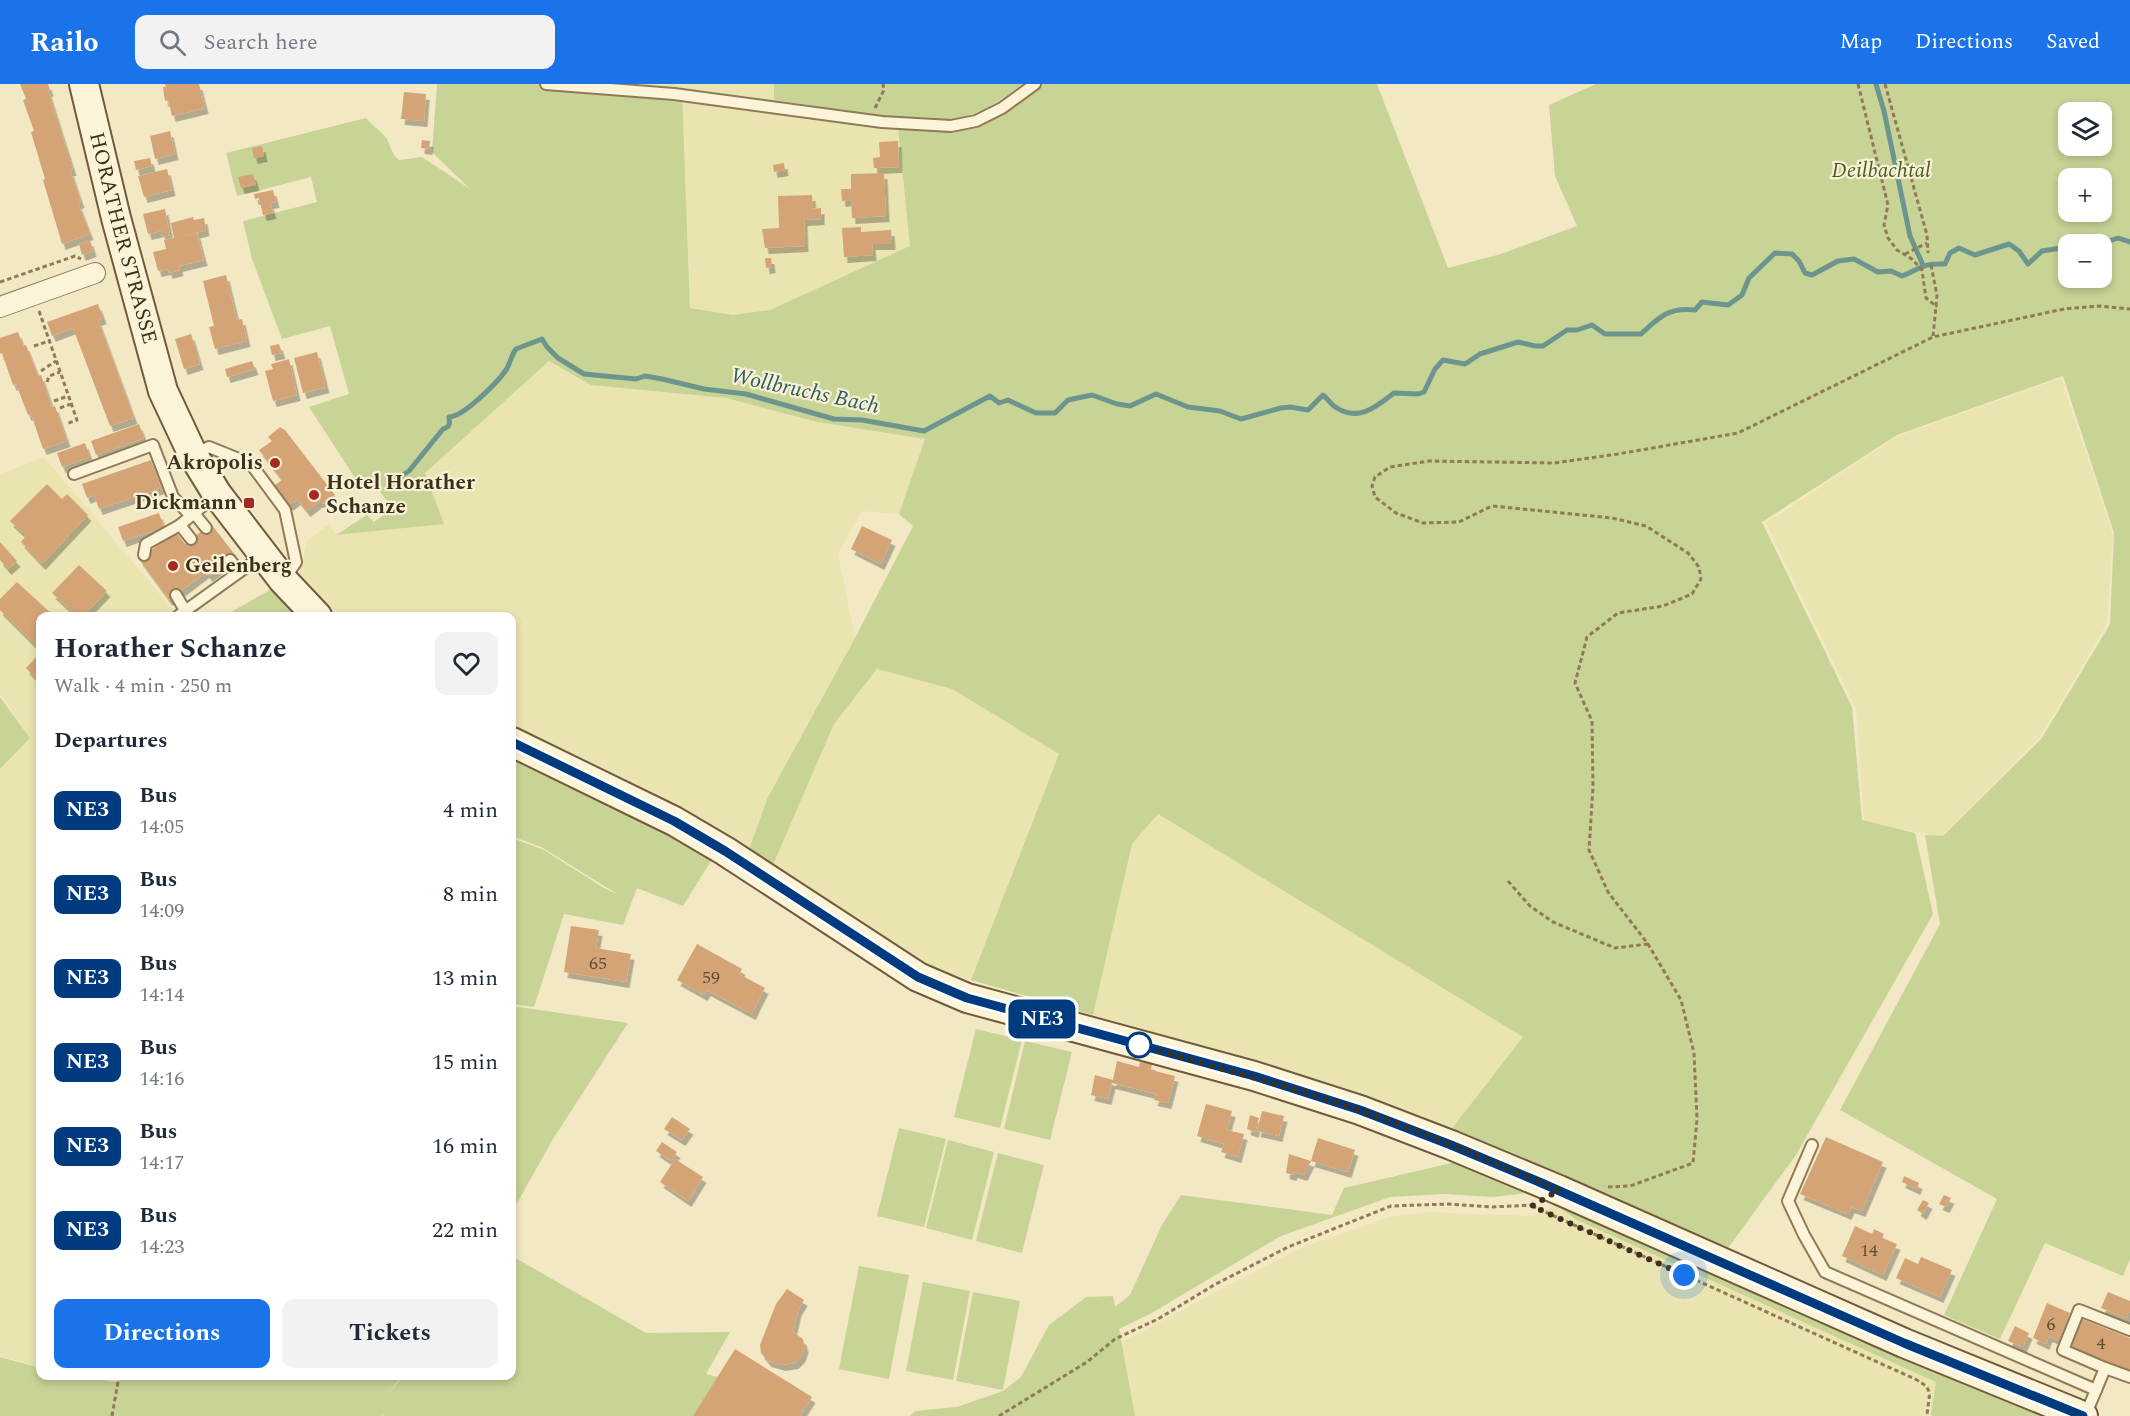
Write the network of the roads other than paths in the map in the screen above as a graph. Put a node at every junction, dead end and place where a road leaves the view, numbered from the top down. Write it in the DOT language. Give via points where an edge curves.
graph roads {
  1 [pos="84,84"];
  2 [pos="546,84"];
  3 [pos="1035,84"];
  4 [pos="95,273"];
  5 [pos="0,307"];
  6 [pos="193,455"];
  7 [pos="74,474"];
  8 [pos="217,494"];
  9 [pos="193,515"];
  10 [pos="180,525"];
  11 [pos="206,528"];
  12 [pos="191,539"];
  13 [pos="144,555"];
  14 [pos="263,555"];
  15 [pos="230,560"];
  16 [pos="216,571"];
  17 [pos="239,571"];
  18 [pos="284,580"];
  19 [pos="224,581"];
  20 [pos="176,595"];
  21 [pos="181,612"];
  22 [pos="185,612"];
  23 [pos="313,612"];
  24 [pos="516,744"];
  25 [pos="1812,1145"];
  26 [pos="2130,1330"];
  27 [pos="2106,1368"];
  28 [pos="2130,1377"];
  29 [pos="2096,1390"];
  30 [pos="2084,1416"];
  1 -- 6 [label="main road, HORATHER STRASSE" via="163,391"];
  2 -- 3 [label="lane" via="674,94 926,126 976,121"];
  4 -- 5 [label="street"];
  6 -- 8 [label="main road, HORATHER STRASSE"];
  6 -- 18 [label="lane" via="210,447 251,464 285,510 296,562"];
  7 -- 9 [label="lane" via="153,445 173,497"];
  8 -- 9 [label="lane"];
  8 -- 14 [label="main road, HORATHER STRASSE"];
  9 -- 10 [label="lane"];
  9 -- 11 [label="lane"];
  10 -- 12 [label="lane"];
  10 -- 13 [label="lane" via="146,544"];
  14 -- 17 [label="lane"];
  14 -- 18 [label="main road, HORATHER STRASSE"];
  15 -- 17 [label="lane"];
  16 -- 19 [label="lane"];
  17 -- 19 [label="lane"];
  18 -- 23 [label="main road, HORATHER STRASSE"];
  19 -- 22 [label="lane"];
  20 -- 21 [label="lane"];
  24 -- 30 [label="main road" via="674,821 918,977 967,998 1254,1076 1360,1110 1559,1190 1904,1343"];
  25 -- 29 [label="lane" via="1788,1202 1825,1272"];
  26 -- 27 [label="lane" via="2079,1310 2063,1350"];
  27 -- 28 [label="lane"];
  27 -- 29 [label="lane"];
  29 -- 30 [label="lane"];
}
